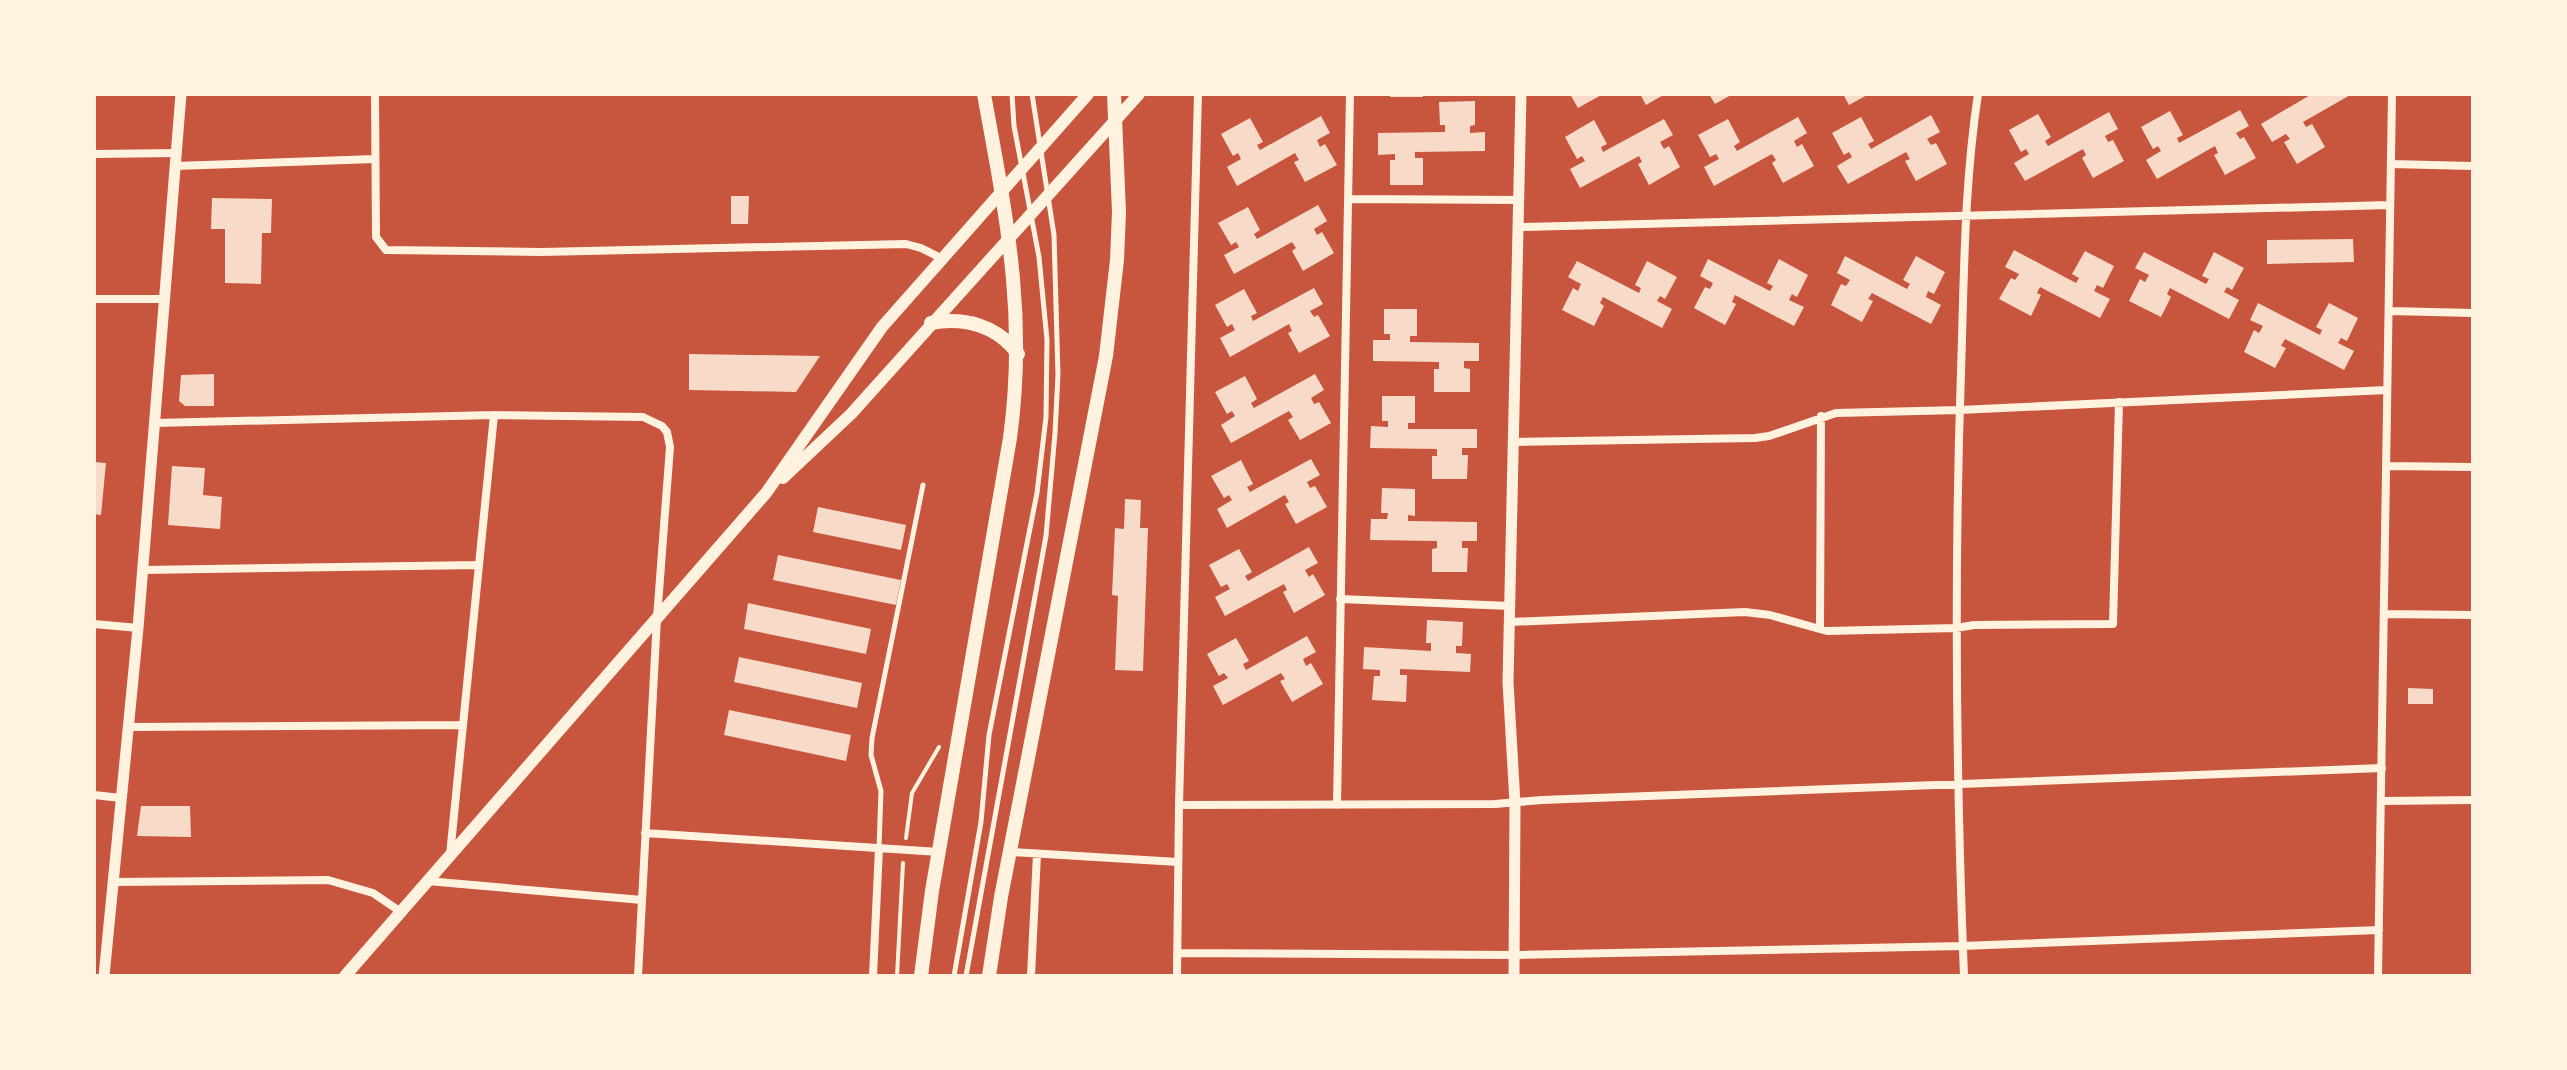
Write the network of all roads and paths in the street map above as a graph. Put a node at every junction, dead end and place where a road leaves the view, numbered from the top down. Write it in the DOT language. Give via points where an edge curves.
graph roads {
  1 [pos="181,94"];
  2 [pos="375,94"];
  3 [pos="984,94"];
  4 [pos="1012,94"];
  5 [pos="1032,94"];
  6 [pos="1088,94"];
  7 [pos="1114,94"];
  8 [pos="1139,94"];
  9 [pos="1198,94"];
  10 [pos="1350,94"];
  11 [pos="1521,94"];
  12 [pos="1978,94"];
  13 [pos="2392,94"];
  14 [pos="1116,121"];
  15 [pos="1041,147"];
  16 [pos="94,154"];
  17 [pos="375,159"];
  18 [pos="176,160"];
  19 [pos="2391,164"];
  20 [pos="2473,166"];
  21 [pos="1023,167"];
  22 [pos="1001,190"];
  23 [pos="1049,193"];
  24 [pos="1348,199"];
  25 [pos="1520,200"];
  26 [pos="2390,205"];
  27 [pos="1032,212"];
  28 [pos="1967,216"];
  29 [pos="1520,227"];
  30 [pos="1009,237"];
  31 [pos="941,258"];
  32 [pos="94,299"];
  33 [pos="165,299"];
  34 [pos="2389,311"];
  35 [pos="2473,313"];
  36 [pos="931,323"];
  37 [pos="1018,354"];
  38 [pos="2387,390"];
  39 [pos="2119,402"];
  40 [pos="1960,410"];
  41 [pos="494,415"];
  42 [pos="1821,416"];
  43 [pos="155,423"];
  44 [pos="1513,442"];
  45 [pos="2386,466"];
  46 [pos="2473,467"];
  47 [pos="923,485"];
  48 [pos="766,493"];
  49 [pos="479,565"];
  50 [pos="143,570"];
  51 [pos="1340,599"];
  52 [pos="1510,606"];
  53 [pos="2384,614"];
  54 [pos="2473,615"];
  55 [pos="657,618"];
  56 [pos="1510,622"];
  57 [pos="94,624"];
  58 [pos="138,628"];
  59 [pos="1956,628"];
  60 [pos="1820,629"];
  61 [pos="463,725"];
  62 [pos="128,727"];
  63 [pos="2382,768"];
  64 [pos="1956,784"];
  65 [pos="94,795"];
  66 [pos="121,798"];
  67 [pos="2473,800"];
  68 [pos="2381,801"];
  69 [pos="1515,803"];
  70 [pos="1179,805"];
  71 [pos="1337,805"];
  72 [pos="645,833"];
  73 [pos="879,848"];
  74 [pos="939,852"];
  75 [pos="1010,852"];
  76 [pos="1037,854"];
  77 [pos="450,856"];
  78 [pos="1178,862"];
  79 [pos="427,881"];
  80 [pos="113,882"];
  81 [pos="642,900"];
  82 [pos="401,912"];
  83 [pos="2379,930"];
  84 [pos="1962,946"];
  85 [pos="1177,953"];
  86 [pos="1514,955"];
  87 [pos="104,976"];
  88 [pos="345,976"];
  89 [pos="640,976"];
  90 [pos="873,976"];
  91 [pos="921,976"];
  92 [pos="954,976"];
  93 [pos="966,976"];
  94 [pos="989,976"];
  95 [pos="1031,976"];
  96 [pos="1177,976"];
  97 [pos="1514,976"];
  98 [pos="1964,976"];
  99 [pos="2378,976"];
  1 -- 18 [label="street"];
  2 -- 17 [label="street"];
  3 -- 22 [label="main road"];
  4 -- 21 [label="lane"];
  5 -- 15 [label="lane"];
  6 -- 15 [label="main road"];
  7 -- 14 [label="main road"];
  8 -- 14 [label="main road"];
  9 -- 70 [label="street"];
  10 -- 24 [label="street"];
  11 -- 25 [label="street"];
  12 -- 28 [label="street"];
  13 -- 19 [label="street"];
  14 -- 23 [label="main road"];
  14 -- 75 [label="main road" via="1117,260 1106,356"];
  15 -- 21 [label="main road"];
  15 -- 23 [label="lane"];
  16 -- 18 [label="street"];
  17 -- 18 [label="street"];
  17 -- 31 [label="street" via="376,237 392,252 906,244"];
  18 -- 33 [label="street"];
  19 -- 20 [label="street"];
  19 -- 26 [label="street"];
  21 -- 22 [label="main road"];
  21 -- 27 [label="lane"];
  22 -- 30 [label="main road"];
  22 -- 31 [label="main road"];
  23 -- 27 [label="main road"];
  23 -- 93 [label="lane" via="1058,375 1046,536"];
  24 -- 25 [label="street"];
  24 -- 51 [label="street"];
  25 -- 29 [label="street"];
  26 -- 28 [label="street"];
  26 -- 34 [label="street"];
  27 -- 30 [label="main road"];
  27 -- 92 [label="lane" via="1047,352 1043,457 989,735 981,822"];
  28 -- 29 [label="street"];
  28 -- 40 [label="street"];
  29 -- 44 [label="street"];
  30 -- 36 [label="main road"];
  30 -- 37 [label="main road"];
  31 -- 48 [label="main road" via="871,342"];
  32 -- 33 [label="street"];
  33 -- 43 [label="street"];
  34 -- 35 [label="street"];
  34 -- 38 [label="street"];
  36 -- 37 [label="main road" via="975,324 1002,337"];
  36 -- 48 [label="main road" via="836,430"];
  37 -- 74 [label="main road" via="1010,438"];
  38 -- 39 [label="street"];
  38 -- 45 [label="street"];
  39 -- 40 [label="street"];
  39 -- 59 [label="street" via="2113,624"];
  40 -- 42 [label="street"];
  40 -- 59 [label="street"];
  41 -- 43 [label="street"];
  41 -- 49 [label="street"];
  41 -- 55 [label="street" via="643,417 667,432"];
  42 -- 44 [label="street" via="1755,438"];
  42 -- 60 [label="street"];
  43 -- 50 [label="street"];
  44 -- 52 [label="street"];
  45 -- 46 [label="street"];
  45 -- 53 [label="street"];
  47 -- 73 [label="lane" via="872,738 881,791"];
  48 -- 55 [label="main road"];
  49 -- 50 [label="street"];
  49 -- 61 [label="street"];
  50 -- 58 [label="street"];
  51 -- 52 [label="street"];
  51 -- 71 [label="street"];
  52 -- 56 [label="street"];
  53 -- 54 [label="street"];
  53 -- 63 [label="street"];
  55 -- 72 [label="street"];
  55 -- 77 [label="main road"];
  56 -- 60 [label="street" via="1745,612"];
  56 -- 69 [label="street"];
  57 -- 58 [label="street"];
  58 -- 62 [label="street"];
  59 -- 60 [label="street"];
  59 -- 64 [label="street"];
  61 -- 62 [label="street"];
  61 -- 77 [label="street"];
  62 -- 66 [label="street"];
  63 -- 64 [label="street"];
  63 -- 68 [label="street"];
  64 -- 69 [label="street"];
  64 -- 84 [label="street"];
  65 -- 66 [label="street"];
  66 -- 80 [label="street"];
  67 -- 68 [label="street"];
  68 -- 83 [label="street"];
  69 -- 71 [label="street"];
  69 -- 86 [label="street"];
  70 -- 71 [label="street"];
  70 -- 78 [label="street"];
  72 -- 73 [label="street"];
  72 -- 81 [label="street"];
  73 -- 74 [label="street"];
  73 -- 90 [label="street"];
  74 -- 91 [label="main road"];
  75 -- 76 [label="street"];
  75 -- 94 [label="main road"];
  76 -- 78 [label="street"];
  76 -- 95 [label="street"];
  77 -- 79 [label="main road"];
  78 -- 85 [label="street"];
  79 -- 81 [label="street"];
  79 -- 82 [label="main road"];
  80 -- 82 [label="street" via="328,880 358,887"];
  80 -- 87 [label="street"];
  81 -- 89 [label="street"];
  82 -- 88 [label="main road"];
  83 -- 84 [label="street"];
  83 -- 99 [label="street"];
  84 -- 86 [label="street"];
  84 -- 98 [label="street"];
  85 -- 86 [label="street"];
  85 -- 96 [label="street"];
  86 -- 97 [label="street"];
}
